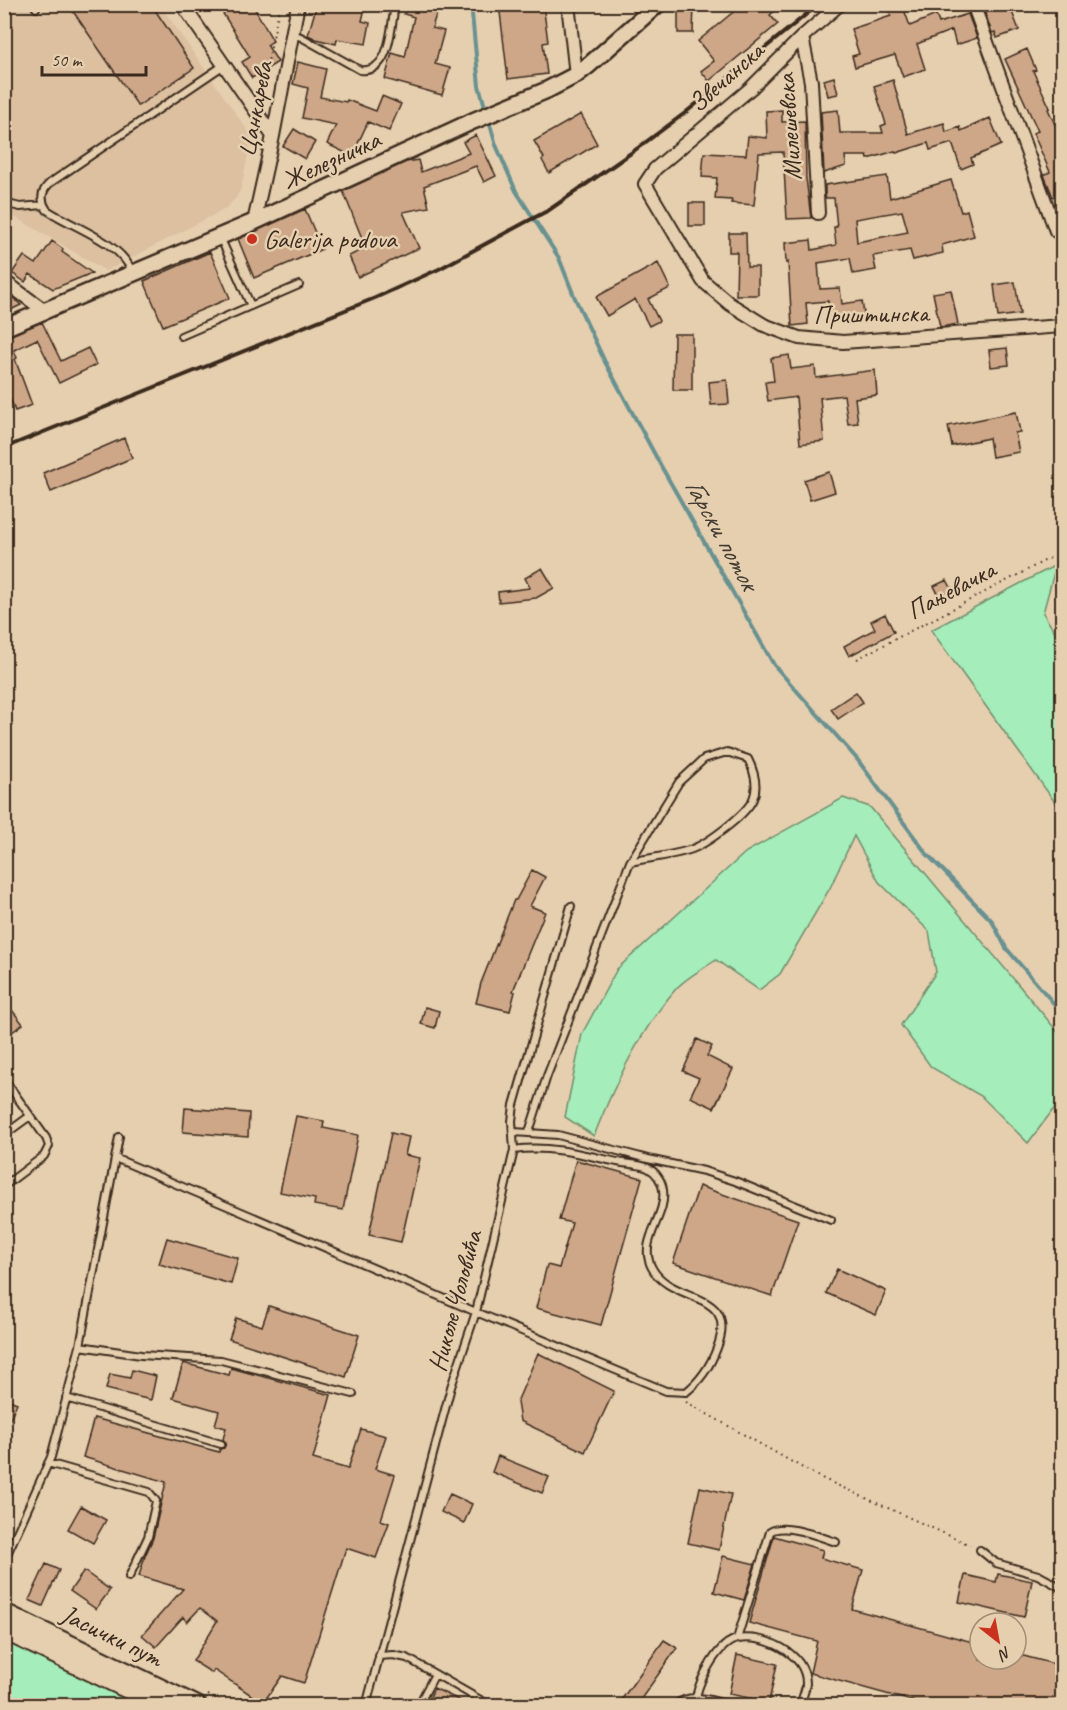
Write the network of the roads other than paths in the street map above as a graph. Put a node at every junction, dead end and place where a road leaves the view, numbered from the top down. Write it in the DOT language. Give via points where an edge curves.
graph roads {
  1 [pos="182,4"];
  2 [pos="298,4"];
  3 [pos="395,4"];
  4 [pos="568,4"];
  5 [pos="658,4"];
  6 [pos="840,4"];
  7 [pos="973,4"];
  8 [pos="292,34"];
  9 [pos="802,37"];
  10 [pos="224,65"];
  11 [pos="576,75"];
  12 [pos="273,136"];
  13 [pos="645,184"];
  14 [pos="4,203"];
  15 [pos="44,205"];
  16 [pos="818,213"];
  17 [pos="254,222"];
  18 [pos="1056,231"];
  19 [pos="220,236"];
  20 [pos="133,273"];
  21 [pos="4,281"];
  22 [pos="299,285"];
  23 [pos="251,306"];
  24 [pos="45,310"];
  25 [pos="1062,326"];
  26 [pos="4,328"];
  27 [pos="181,336"];
  28 [pos="630,862"];
  29 [pos="571,906"];
  30 [pos="4,1080"];
  31 [pos="30,1116"];
  32 [pos="514,1132"];
  33 [pos="529,1132"];
  34 [pos="4,1134"];
  35 [pos="119,1137"];
  36 [pos="514,1150"];
  37 [pos="115,1158"];
  38 [pos="4,1186"];
  39 [pos="831,1220"];
  40 [pos="476,1312"];
  41 [pos="80,1346"];
  42 [pos="353,1394"];
  43 [pos="66,1398"];
  44 [pos="221,1444"];
  45 [pos="48,1463"];
  46 [pos="836,1542"];
  47 [pos="980,1550"];
  48 [pos="4,1561"];
  49 [pos="129,1577"];
  50 [pos="1062,1587"];
  51 [pos="4,1613"];
  52 [pos="4,1630"];
  53 [pos="737,1639"];
  54 [pos="379,1656"];
  55 [pos="435,1674"];
  56 [pos="696,1697"];
  57 [pos="164,1706"];
  58 [pos="197,1706"];
  59 [pos="366,1706"];
  60 [pos="418,1706"];
  61 [pos="490,1706"];
  62 [pos="674,1706"];
  63 [pos="733,1706"];
  64 [pos="800,1706"];
  1 -- 10 [label="street"];
  2 -- 8 [label="street, Цанкарева"];
  3 -- 8 [label="lane" via="384,59 371,70 360,70"];
  4 -- 11 [label="street"];
  5 -- 11 [label="street, Железничка"];
  6 -- 9 [label="street, Звечанска"];
  7 -- 18 [label="street"];
  8 -- 12 [label="street, Цанкарева"];
  9 -- 13 [label="street, Звечанска" via="751,88 655,169"];
  9 -- 16 [label="street, Милешевска" via="811,82"];
  10 -- 12 [label="street"];
  10 -- 15 [label="lane" via="50,183 42,195"];
  11 -- 17 [label="street, Железничка"];
  12 -- 17 [label="street, Цанкарева"];
  13 -- 25 [label="street, Приштинска" via="703,281 764,325 799,338 843,342"];
  14 -- 15 [label="lane" via="20,207"];
  15 -- 20 [label="lane" via="117,250"];
  17 -- 19 [label="street, Железничка"];
  19 -- 20 [label="street, Железничка"];
  19 -- 23 [label="lane"];
  20 -- 24 [label="street, Железничка"];
  21 -- 24 [label="street"];
  22 -- 23 [label="lane"];
  23 -- 27 [label="lane"];
  24 -- 26 [label="street, Железничка"];
  28 -- 28 [label="lane" via="679,782 704,759 727,752 748,759 756,774 753,798 714,838 690,850"];
  28 -- 33 [label="lane"];
  29 -- 32 [label="lane, Николе Чоловића" via="514,1105"];
  30 -- 31 [label="lane"];
  31 -- 34 [label="lane"];
  31 -- 38 [label="lane" via="48,1142 48,1150"];
  32 -- 33 [label="lane"];
  32 -- 36 [label="lane, Николе Чоловића"];
  33 -- 39 [label="lane" via="558,1135 704,1171"];
  35 -- 37 [label="lane"];
  36 -- 40 [label="lane, Николе Чоловића"];
  36 -- 40 [label="lane" via="562,1150 648,1168 660,1178 664,1195 646,1252 651,1267 666,1284 712,1306 722,1324 719,1343 709,1365 691,1388 679,1393"];
  37 -- 40 [label="lane"];
  37 -- 41 [label="lane"];
  40 -- 54 [label="lane, Николе Чоловића" via="451,1387"];
  41 -- 42 [label="lane" via="221,1360"];
  41 -- 43 [label="lane"];
  43 -- 44 [label="lane"];
  43 -- 45 [label="lane"];
  45 -- 48 [label="lane"];
  45 -- 49 [label="lane" via="152,1494 156,1501 148,1537"];
  46 -- 53 [label="lane" via="792,1529 776,1528 770,1532"];
  47 -- 50 [label="lane" via="996,1563 1038,1575"];
  51 -- 58 [label="main road, Јасички пут"];
  52 -- 57 [label="main road, Јасички пут"];
  53 -- 56 [label="lane" via="708,1667"];
  53 -- 64 [label="lane" via="767,1641 796,1660 806,1684"];
  54 -- 55 [label="lane" via="400,1656"];
  54 -- 59 [label="lane, Николе Чоловића"];
  55 -- 60 [label="lane"];
  55 -- 61 [label="lane"];
  56 -- 62 [label="lane"];
  56 -- 63 [label="lane"];
}
